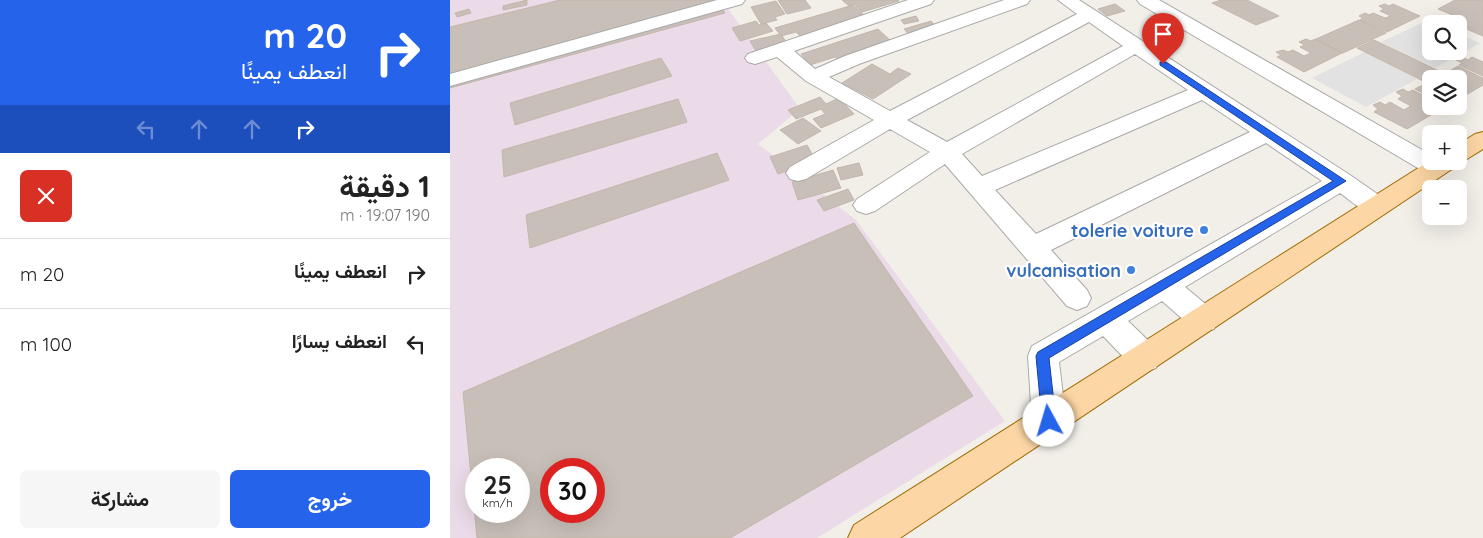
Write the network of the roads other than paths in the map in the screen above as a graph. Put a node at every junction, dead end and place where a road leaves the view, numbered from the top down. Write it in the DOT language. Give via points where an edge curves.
graph roads {
  1 [pos="736,0"];
  2 [pos="925,0"];
  3 [pos="1022,0"];
  4 [pos="1067,0"];
  5 [pos="1146,0"];
  6 [pos="1089,15"];
  7 [pos="1136,46"];
  8 [pos="780,50"];
  9 [pos="756,58"];
  10 [pos="813,77"];
  11 [pos="450,80"];
  12 [pos="1204,91"];
  13 [pos="890,120"];
  14 [pos="1268,133"];
  15 [pos="1483,139"];
  16 [pos="1422,147"];
  17 [pos="1467,149"];
  18 [pos="947,152"];
  19 [pos="1434,170"];
  20 [pos="798,173"];
  21 [pos="1341,181"];
  22 [pos="978,187"];
  23 [pos="866,206"];
  24 [pos="1377,206"];
  25 [pos="1032,248"];
  26 [pos="1163,284"];
  27 [pos="1077,298"];
  28 [pos="1105,318"];
  29 [pos="1204,320"];
  30 [pos="1145,358"];
  31 [pos="1049,421"];
  32 [pos="867,538"];
  1 -- 11 [label="street"];
  2 -- 8 [label="street"];
  3 -- 10 [label="street"];
  4 -- 6 [label="street"];
  5 -- 16 [label="street"];
  6 -- 7 [label="street"];
  6 -- 13 [label="street"];
  7 -- 12 [label="street"];
  7 -- 18 [label="street"];
  8 -- 9 [label="street"];
  8 -- 10 [label="street"];
  10 -- 13 [label="street"];
  12 -- 14 [label="street"];
  12 -- 22 [label="street"];
  13 -- 18 [label="street"];
  13 -- 20 [label="street"];
  14 -- 21 [label="street"];
  14 -- 25 [label="street"];
  15 -- 17 [label="main road"];
  18 -- 22 [label="street"];
  18 -- 23 [label="street"];
  19 -- 24 [label="main road"];
  21 -- 24 [label="street"];
  21 -- 26 [label="street"];
  22 -- 25 [label="street"];
  24 -- 29 [label="main road"];
  25 -- 27 [label="street"];
  26 -- 28 [label="street"];
  26 -- 29 [label="street"];
  28 -- 30 [label="street"];
  28 -- 31 [label="street" via="1043,356"];
  29 -- 30 [label="main road"];
  30 -- 31 [label="main road"];
  31 -- 32 [label="main road"];
}
